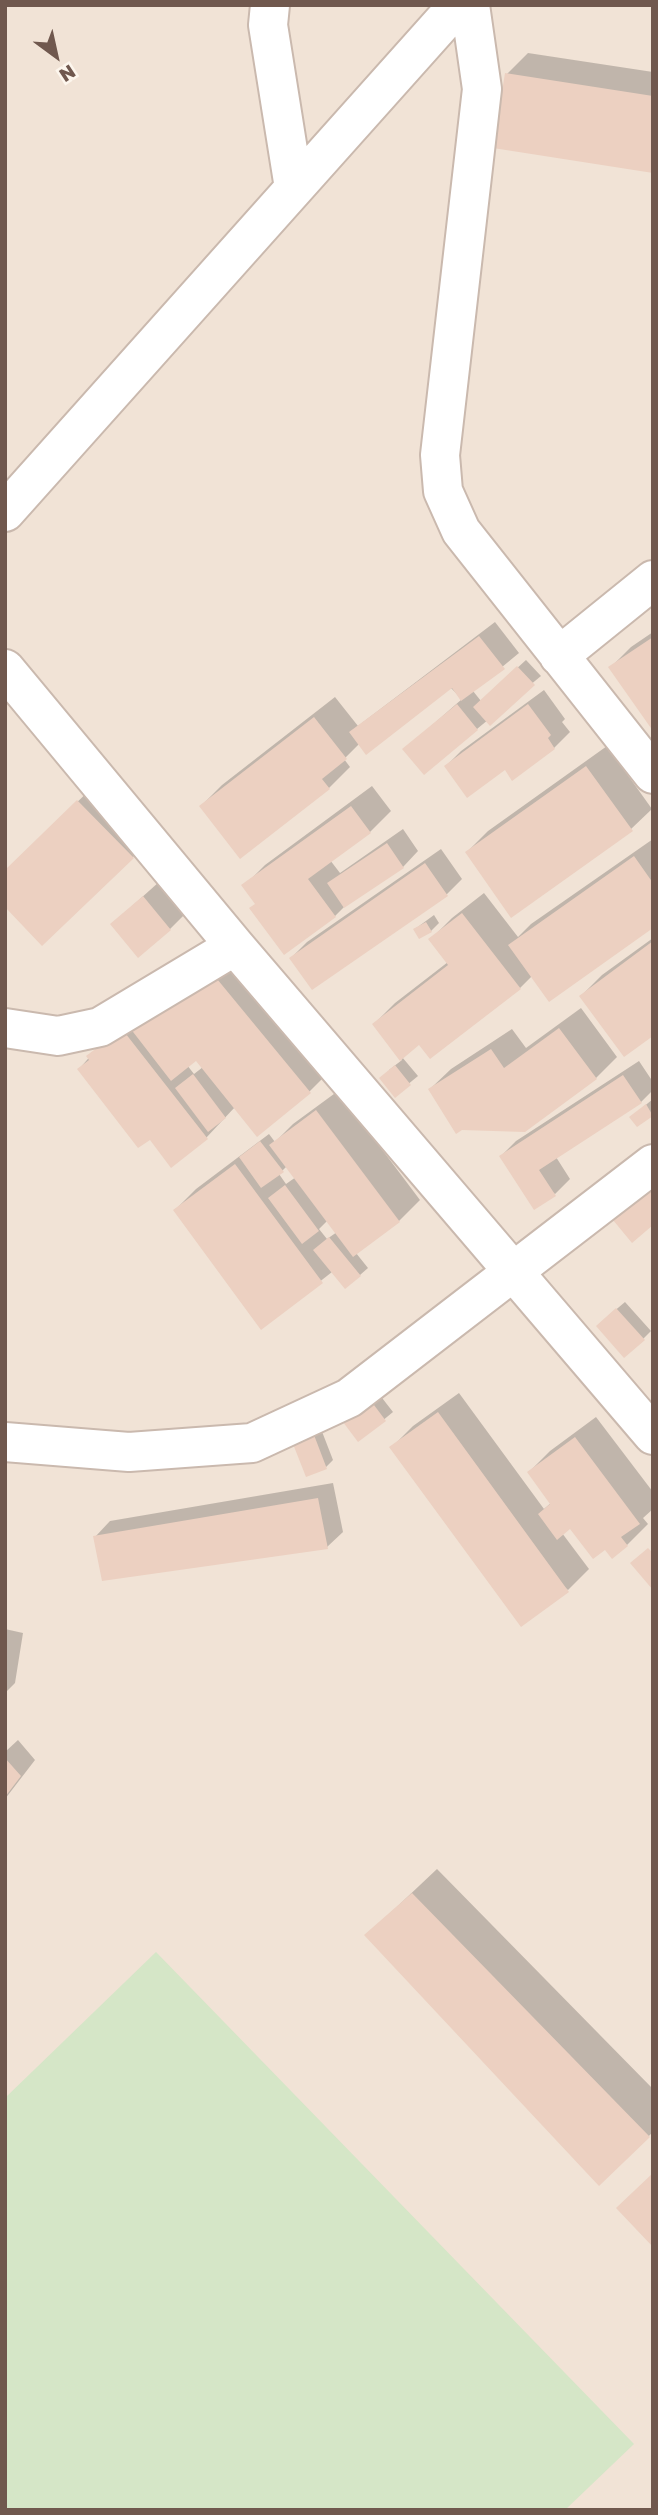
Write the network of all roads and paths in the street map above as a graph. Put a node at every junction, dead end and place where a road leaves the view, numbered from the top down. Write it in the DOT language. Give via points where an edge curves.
graph roads {
  1 [pos="270,5"];
  2 [pos="458,5"];
  3 [pos="470,5"];
  4 [pos="294,188"];
  5 [pos="5,512"];
  6 [pos="653,580"];
  7 [pos="559,656"];
  8 [pos="5,669"];
  9 [pos="653,774"];
  10 [pos="235,946"];
  11 [pos="5,1028"];
  12 [pos="653,1164"];
  13 [pos="515,1272"];
  14 [pos="653,1435"];
  15 [pos="5,1442"];
  1 -- 4 [label="street" via="268,25"];
  2 -- 4 [label="street"];
  3 -- 7 [label="street" via="482,89 440,455 443,491 461,531"];
  4 -- 5 [label="street"];
  6 -- 7 [label="street"];
  7 -- 9 [label="street"];
  8 -- 10 [label="street"];
  10 -- 11 [label="street" via="100,1027 58,1036"];
  10 -- 13 [label="street"];
  12 -- 13 [label="street"];
  13 -- 14 [label="street"];
  13 -- 15 [label="street" via="349,1398 252,1443 129,1452"];
}
